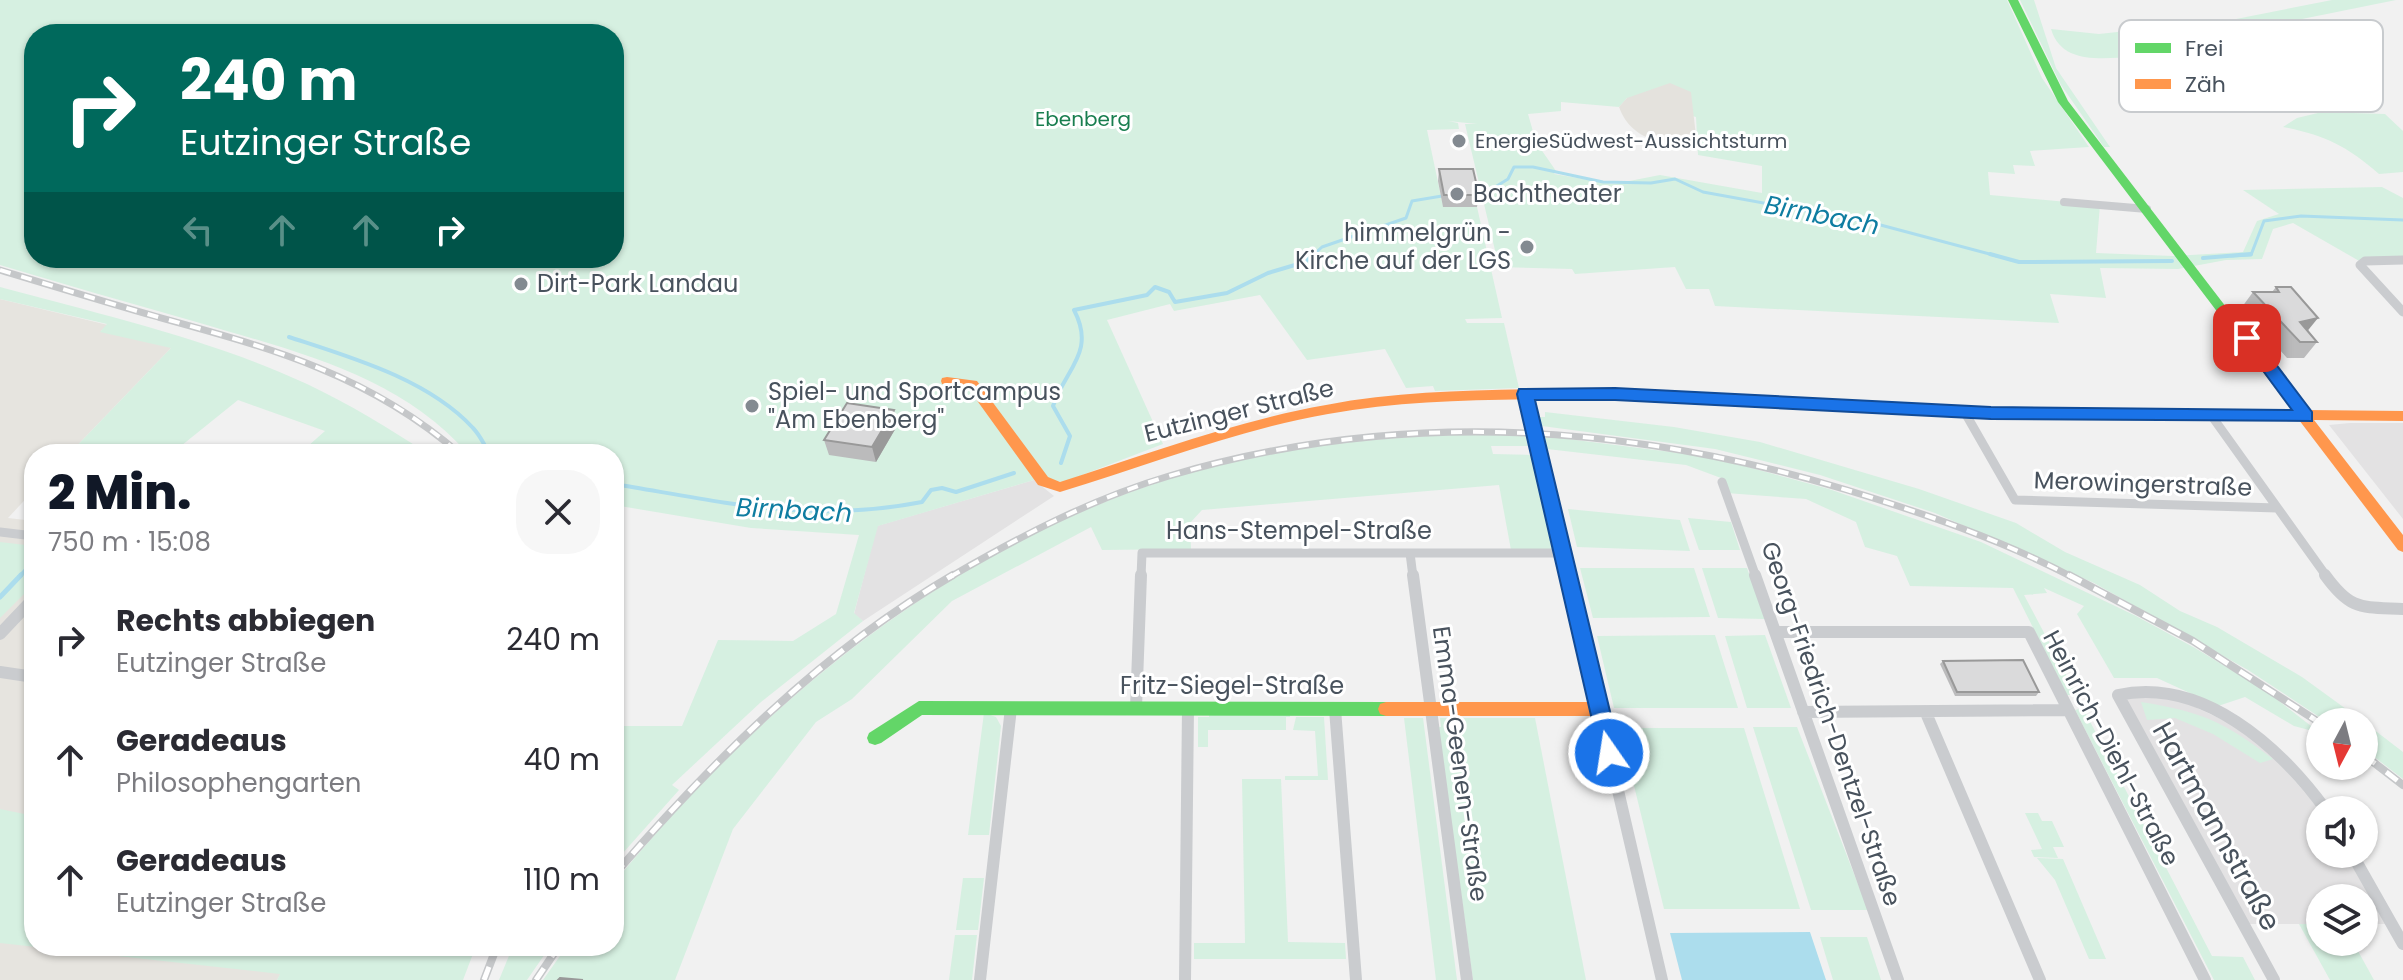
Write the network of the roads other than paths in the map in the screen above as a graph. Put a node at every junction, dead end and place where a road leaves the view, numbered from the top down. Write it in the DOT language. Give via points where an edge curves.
graph roads {
  1 [pos="2013,0"];
  2 [pos="2064,202"];
  3 [pos="2147,209"];
  4 [pos="2403,260"];
  5 [pos="2403,312"];
  6 [pos="947,381"];
  7 [pos="1525,394"];
  8 [pos="1964,411"];
  9 [pos="2211,415"];
  10 [pos="2403,416"];
  11 [pos="2306,417"];
  12 [pos="1722,482"];
  13 [pos="2277,508"];
  14 [pos="0,532"];
  15 [pos="24,535"];
  16 [pos="2403,546"];
  17 [pos="1410,553"];
  18 [pos="1563,553"];
  19 [pos="24,609"];
  20 [pos="2403,609"];
  21 [pos="1775,632"];
  22 [pos="0,634"];
  23 [pos="0,672"];
  24 [pos="24,676"];
  25 [pos="1011,708"];
  26 [pos="1136,708"];
  27 [pos="1188,708"];
  28 [pos="1335,709"];
  29 [pos="1430,709"];
  30 [pos="1599,709"];
  31 [pos="2068,710"];
  32 [pos="1803,712"];
  33 [pos="1926,713"];
  34 [pos="875,738"];
  35 [pos="2314,796"];
  36 [pos="2360,868"];
  37 [pos="2403,944"];
  38 [pos="980,980"];
  39 [pos="1185,980"];
  40 [pos="1356,980"];
  41 [pos="1467,980"];
  42 [pos="1662,980"];
  43 [pos="1898,980"];
  44 [pos="2040,980"];
  45 [pos="2205,980"];
  46 [pos="2274,980"];
  1 -- 3 [label="street" via="2052,85"];
  2 -- 3 [label="street"];
  3 -- 11 [label="street"];
  4 -- 5 [label="street" via="2361,262"];
  6 -- 7 [label="street, Eutzinger Straße" via="972,384 1043,481 1060,487 1221,434 1328,409 1421,396"];
  7 -- 8 [label="street, Eutzinger Straße"];
  7 -- 18 [label="street, bridge"];
  8 -- 9 [label="street"];
  8 -- 13 [label="street, Merowingerstraße" via="2015,500"];
  9 -- 11 [label="street"];
  9 -- 13 [label="street"];
  10 -- 11 [label="street"];
  11 -- 16 [label="street"];
  12 -- 21 [label="street, Georg-Friedrich-Dentzel-Straße"];
  13 -- 20 [label="street" via="2342,599 2355,607"];
  14 -- 15 [label="street"];
  17 -- 18 [label="street, Hans-Stempel-Straße"];
  17 -- 26 [label="street, Hans-Stempel-Straße" via="1142,553"];
  17 -- 29 [label="street, Emma-Geenen-Straße"];
  18 -- 30 [label="street"];
  19 -- 22 [label="street"];
  21 -- 31 [label="street, Heinrich-Diehl-Straße" via="2029,632"];
  21 -- 32 [label="street, Georg-Friedrich-Dentzel-Straße"];
  23 -- 24 [label="street"];
  25 -- 26 [label="street, Fritz-Siegel-Straße"];
  25 -- 34 [label="street, Fritz-Siegel-Straße" via="919,708"];
  25 -- 38 [label="street"];
  26 -- 27 [label="street, Fritz-Siegel-Straße"];
  27 -- 28 [label="street, Fritz-Siegel-Straße"];
  27 -- 39 [label="street"];
  28 -- 29 [label="street, Fritz-Siegel-Straße"];
  28 -- 40 [label="street"];
  29 -- 30 [label="street, Fritz-Siegel-Straße"];
  29 -- 41 [label="street, Emma-Geenen-Straße"];
  30 -- 42 [label="street"];
  31 -- 33 [label="street"];
  31 -- 45 [label="street, Heinrich-Diehl-Straße"];
  32 -- 33 [label="street"];
  32 -- 43 [label="street, Georg-Friedrich-Dentzel-Straße"];
  33 -- 44 [label="street"];
  35 -- 46 [label="street, Hartmannstraße" via="2283,758 2227,717 2165,693 2136,689 2118,695"];
  36 -- 37 [label="street"];
}
